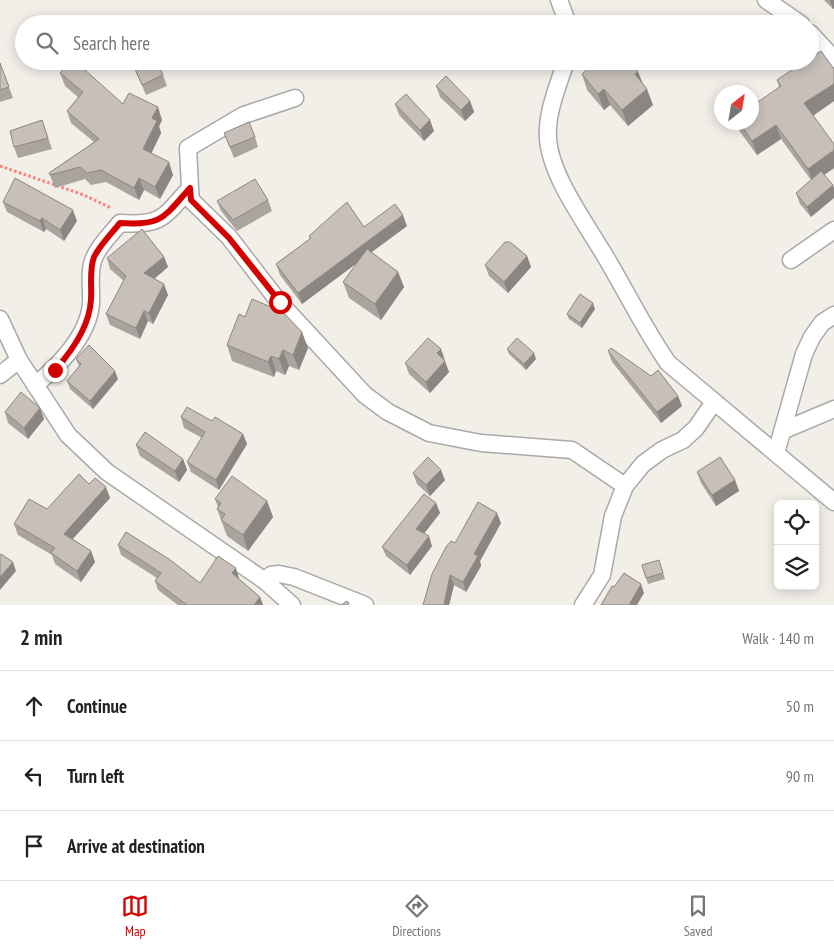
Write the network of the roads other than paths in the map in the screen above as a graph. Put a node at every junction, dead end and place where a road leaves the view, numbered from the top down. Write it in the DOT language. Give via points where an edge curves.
graph roads {
  1 [pos="564,0"];
  2 [pos="766,0"];
  3 [pos="566,15"];
  4 [pos="788,15"];
  5 [pos="819,43"];
  6 [pos="834,59"];
  7 [pos="563,70"];
  8 [pos="295,98"];
  9 [pos="190,188"];
  10 [pos="834,230"];
  11 [pos="791,260"];
  12 [pos="834,315"];
  13 [pos="0,318"];
  14 [pos="19,360"];
  15 [pos="0,375"];
  16 [pos="35,384"];
  17 [pos="714,402"];
  18 [pos="834,408"];
  19 [pos="782,431"];
  20 [pos="776,453"];
  21 [pos="625,486"];
  22 [pos="834,502"];
  23 [pos="265,581"];
  24 [pos="292,605"];
  25 [pos="365,605"];
  26 [pos="583,605"];
  1 -- 3 [label="street"];
  2 -- 4 [label="street"];
  5 -- 6 [label="street"];
  7 -- 17 [label="street" via="548,123 554,171 648,335 668,363"];
  8 -- 9 [label="street" via="244,115 188,148"];
  9 -- 16 [label="street" via="164,217 145,225 120,223 101,246 91,268 90,308 76,341 55,370"];
  9 -- 21 [label="street" via="191,200 229,238 280,302 365,395 388,412 429,433 481,443 572,450"];
  10 -- 11 [label="street"];
  12 -- 19 [label="street" via="822,322 804,354"];
  13 -- 14 [label="street"];
  14 -- 15 [label="street"];
  14 -- 16 [label="street"];
  16 -- 23 [label="street" via="68,435 106,472"];
  17 -- 20 [label="street"];
  17 -- 21 [label="street" via="696,428 644,464"];
  18 -- 19 [label="street"];
  19 -- 20 [label="street"];
  20 -- 22 [label="street"];
  21 -- 26 [label="street" via="613,516 602,575"];
  23 -- 24 [label="street"];
  23 -- 25 [label="street" via="271,575 294,577"];
}
